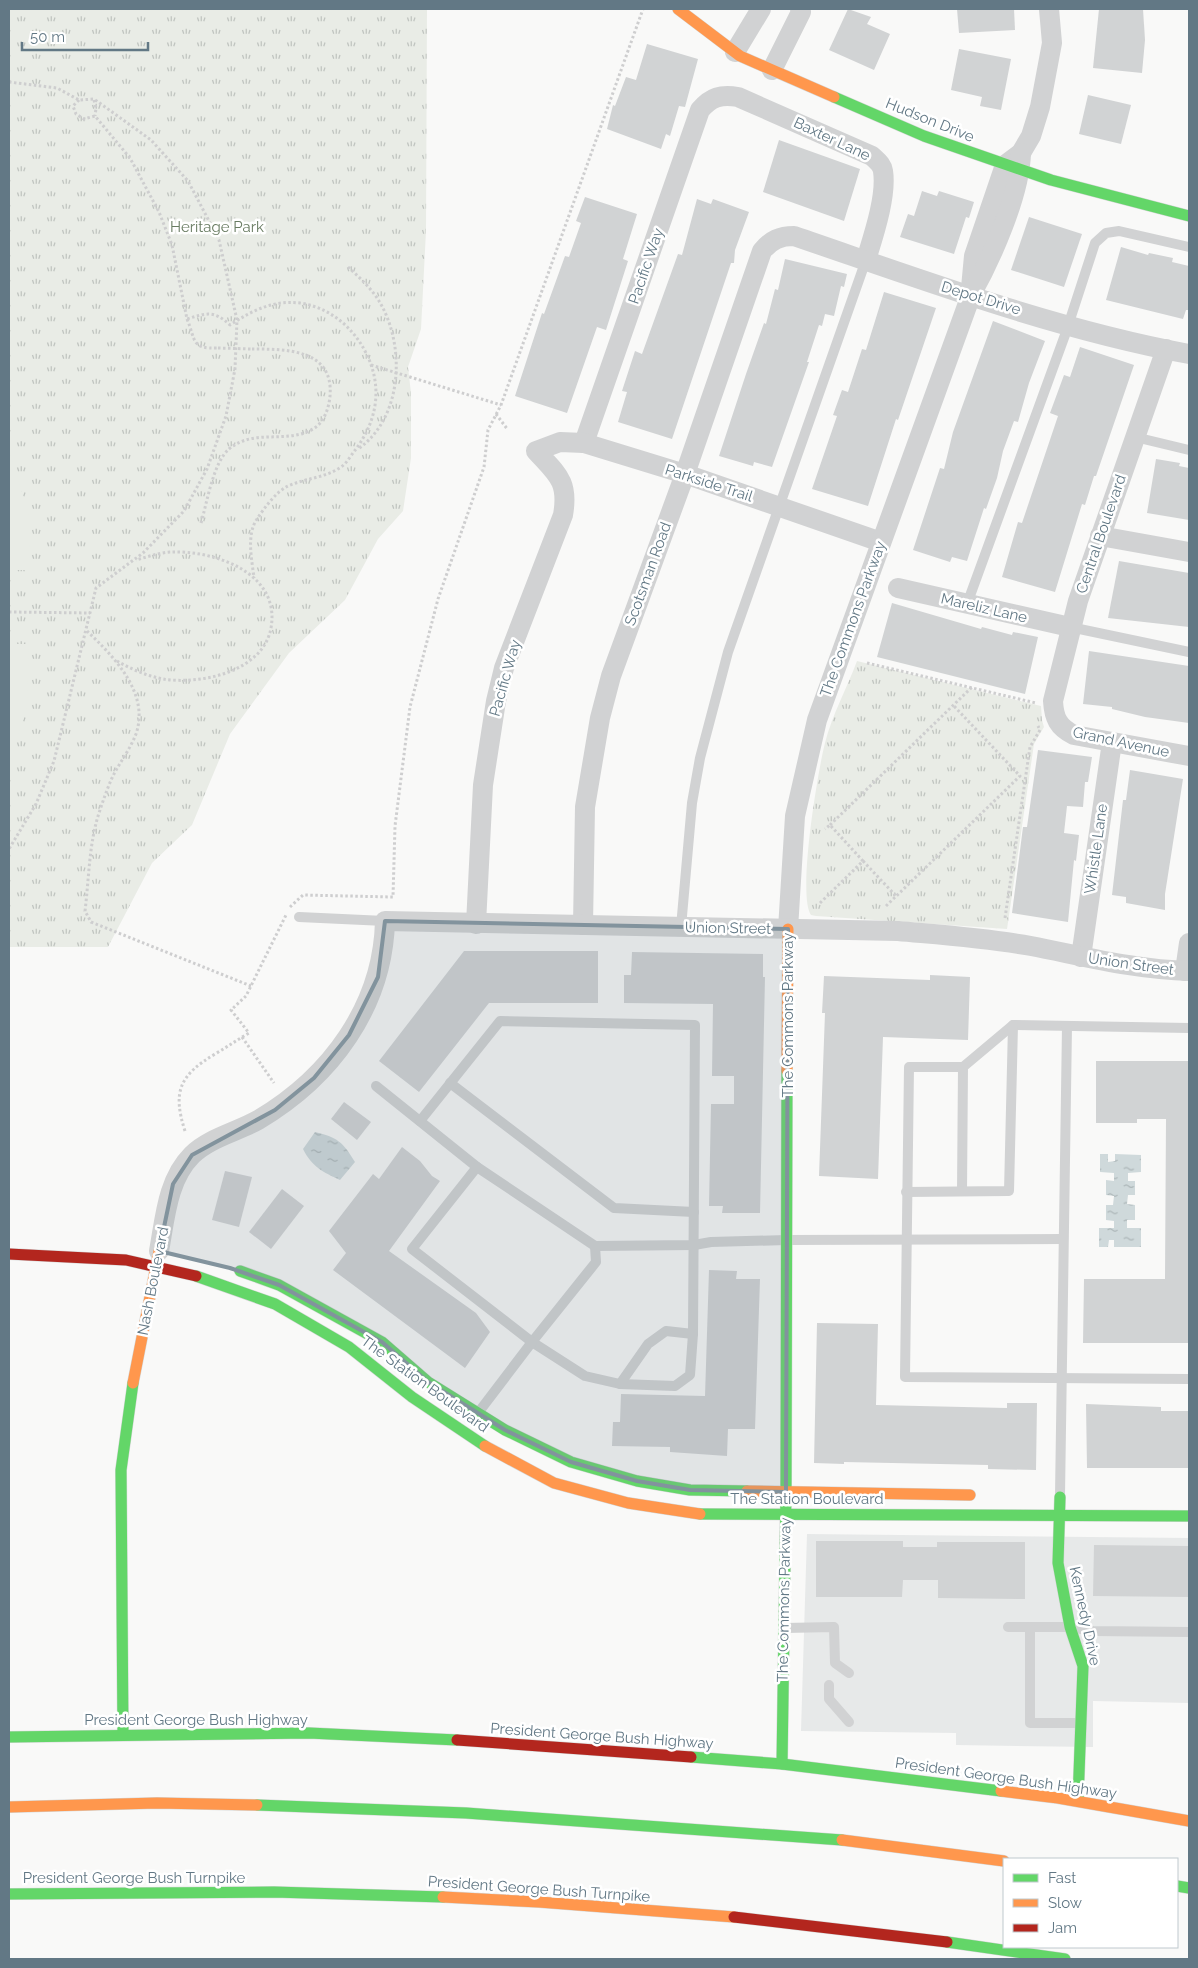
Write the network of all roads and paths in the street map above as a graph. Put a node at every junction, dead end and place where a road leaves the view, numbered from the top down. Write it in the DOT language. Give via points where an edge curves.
graph roads {
  1 [pos="642,9"];
  2 [pos="678,9"];
  3 [pos="761,9"];
  4 [pos="800,9"];
  5 [pos="1049,9"];
  6 [pos="742,42"];
  7 [pos="777,60"];
  8 [pos="9,82"];
  9 [pos="716,97"];
  10 [pos="94,99"];
  11 [pos="79,100"];
  12 [pos="95,116"];
  13 [pos="1016,158"];
  14 [pos="1189,216"];
  15 [pos="775,239"];
  16 [pos="1189,247"];
  17 [pos="866,260"];
  18 [pos="348,267"];
  19 [pos="971,296"];
  20 [pos="187,319"];
  21 [pos="237,320"];
  22 [pos="1068,324"];
  23 [pos="1166,349"];
  24 [pos="1189,354"];
  25 [pos="371,365"];
  26 [pos="397,373"];
  27 [pos="501,405"];
  28 [pos="496,414"];
  29 [pos="508,430"];
  30 [pos="1135,437"];
  31 [pos="584,443"];
  32 [pos="1189,450"];
  33 [pos="354,451"];
  34 [pos="536,451"];
  35 [pos="685,474"];
  36 [pos="779,506"];
  37 [pos="201,523"];
  38 [pos="1100,536"];
  39 [pos="881,542"];
  40 [pos="1189,552"];
  41 [pos="132,561"];
  42 [pos="254,578"];
  43 [pos="898,588"];
  44 [pos="967,604"];
  45 [pos="9,612"];
  46 [pos="90,614"];
  47 [pos="1070,627"];
  48 [pos="86,631"];
  49 [pos="1189,652"];
  50 [pos="117,661"];
  51 [pos="866,663"];
  52 [pos="972,687"];
  53 [pos="952,705"];
  54 [pos="1036,710"];
  55 [pos="1037,717"];
  56 [pos="1057,722"];
  57 [pos="1112,742"];
  58 [pos="1189,756"];
  59 [pos="1027,770"];
  60 [pos="1020,776"];
  61 [pos="830,825"];
  62 [pos="825,829"];
  63 [pos="9,849"];
  64 [pos="864,861"];
  65 [pos="896,896"];
  66 [pos="820,902"];
  67 [pos="886,906"];
  68 [pos="299,917"];
  69 [pos="1005,918"];
  70 [pos="385,921"];
  71 [pos="476,924"];
  72 [pos="583,925"];
  73 [pos="681,927"];
  74 [pos="788,929"];
  75 [pos="1189,943"];
  76 [pos="1081,957"];
  77 [pos="1187,971"];
  78 [pos="252,986"];
  79 [pos="1013,1025"];
  80 [pos="1067,1026"];
  81 [pos="1189,1028"];
  82 [pos="242,1037"];
  83 [pos="963,1066"];
  84 [pos="274,1083"];
  85 [pos="450,1083"];
  86 [pos="376,1086"];
  87 [pos="420,1121"];
  88 [pos="185,1132"];
  89 [pos="477,1167"];
  90 [pos="962,1191"];
  91 [pos="906,1192"];
  92 [pos="694,1212"];
  93 [pos="1063,1239"];
  94 [pos="786,1240"];
  95 [pos="905,1240"];
  96 [pos="595,1246"];
  97 [pos="694,1246"];
  98 [pos="9,1254"];
  99 [pos="157,1255"];
  100 [pos="230,1268"];
  101 [pos="693,1334"];
  102 [pos="532,1342"];
  103 [pos="1061,1379"];
  104 [pos="1189,1379"];
  105 [pos="620,1384"];
  106 [pos="472,1423"];
  107 [pos="786,1492"];
  108 [pos="982,1496"];
  109 [pos="1060,1497"];
  110 [pos="785,1513"];
  111 [pos="1060,1515"];
  112 [pos="1189,1516"];
  113 [pos="1008,1627"];
  114 [pos="1030,1627"];
  115 [pos="1070,1627"];
  116 [pos="783,1628"];
  117 [pos="1189,1632"];
  118 [pos="848,1673"];
  119 [pos="829,1685"];
  120 [pos="849,1722"];
  121 [pos="1081,1723"];
  122 [pos="123,1735"];
  123 [pos="9,1736"];
  124 [pos="782,1764"];
  125 [pos="1078,1801"];
  126 [pos="9,1807"];
  127 [pos="1189,1821"];
  128 [pos="1003,1861"];
  129 [pos="9,1894"];
  130 [pos="1066,1959"];
  1 -- 27 [label="path"];
  2 -- 6 [label="main road, Hudson Drive"];
  3 -- 6 [label="street"];
  4 -- 7 [label="street"];
  5 -- 13 [label="street, The Commons Parkway" via="1052,43 1040,107 1031,136"];
  6 -- 7 [label="main road, Hudson Drive"];
  7 -- 13 [label="main road, Hudson Drive" via="924,136"];
  8 -- 11 [label="path" via="57,88"];
  9 -- 17 [label="street, Baxter Lane" via="738,97 872,156 880,163 883,170 882,192"];
  9 -- 31 [label="street, Pacific Way" via="700,110"];
  10 -- 11 [label="path"];
  10 -- 12 [label="path"];
  10 -- 21 [label="path" via="151,140 188,181 219,240"];
  11 -- 12 [label="path" via="73,106 76,114 84,119"];
  12 -- 20 [label="path" via="130,158 159,212 172,245"];
  13 -- 14 [label="main road, Hudson Drive" via="1100,194"];
  13 -- 19 [label="street, The Commons Parkway" via="974,256"];
  15 -- 17 [label="street, Depot Drive" via="794,236"];
  15 -- 35 [label="street, Scotsman Road" via="762,251"];
  16 -- 22 [label="lane" via="1119,231 1106,233 1095,243"];
  17 -- 19 [label="street, Depot Drive"];
  17 -- 36 [label="lane"];
  18 -- 26 [label="path" via="370,289 386,316"];
  19 -- 22 [label="street, Depot Drive"];
  19 -- 39 [label="street, The Commons Parkway"];
  20 -- 21 [label="path" via="208,313 223,318 230,325"];
  20 -- 37 [label="path, bridge" via="197,345 202,348 293,350 311,357 331,382 329,403 324,417 316,426 298,435 258,436 229,448 220,459"];
  21 -- 25 [label="path" via="262,306 280,302 315,308 338,318 352,331"];
  21 -- 41 [label="path" via="235,368 226,416 207,468 184,511"];
  22 -- 23 [label="street, Depot Drive"];
  22 -- 44 [label="lane"];
  23 -- 24 [label="street, Depot Drive"];
  23 -- 30 [label="street, Central Boulevard"];
  25 -- 26 [label="path"];
  25 -- 33 [label="path" via="377,393 374,414 367,434"];
  26 -- 27 [label="path"];
  26 -- 33 [label="path" via="382,422 371,440"];
  27 -- 28 [label="path"];
  28 -- 29 [label="path"];
  28 -- 78 [label="path" via="488,430 484,467 438,599 410,707 395,826 393,897 303,895 292,903"];
  30 -- 32 [label="lane"];
  30 -- 38 [label="street, Central Boulevard"];
  31 -- 34 [label="street, Parkside Trail" via="560,442"];
  31 -- 35 [label="street, Parkside Trail"];
  33 -- 42 [label="path" via="343,466 326,476 287,487 269,503 256,521 251,541"];
  34 -- 71 [label="street, Pacific Way" via="560,478 566,494 565,505 504,668 496,701 483,785"];
  35 -- 36 [label="street, Parkside Trail"];
  35 -- 72 [label="street, Scotsman Road" via="600,718 585,807"];
  36 -- 39 [label="street, Parkside Trail"];
  36 -- 73 [label="lane" via="728,652 700,758 692,803"];
  38 -- 40 [label="street"];
  38 -- 47 [label="street, Central Boulevard"];
  39 -- 74 [label="street, The Commons Parkway" via="817,720 804,770 795,816"];
  41 -- 42 [label="path" via="170,552 194,554 227,561"];
  41 -- 46 [label="path" via="96,588"];
  42 -- 50 [label="path" via="267,596 271,628 266,642 242,665 212,677 191,680 163,679 132,670"];
  43 -- 44 [label="street, Mareliz Lane"];
  44 -- 47 [label="street, Mareliz Lane"];
  45 -- 46 [label="path"];
  46 -- 48 [label="path"];
  47 -- 49 [label="lane"];
  47 -- 56 [label="street, Central Boulevard" via="1053,700"];
  48 -- 50 [label="path"];
  48 -- 63 [label="path" via="54,761 36,804"];
  50 -- 78 [label="path" via="135,693 138,724 112,777 98,816 86,911 91,922"];
  51 -- 52 [label="path"];
  52 -- 53 [label="path"];
  52 -- 54 [label="path" via="1036,703"];
  53 -- 60 [label="path"];
  53 -- 61 [label="path"];
  55 -- 59 [label="path" via="1040,730 1030,747"];
  56 -- 57 [label="street, Grand Avenue" via="1074,734"];
  57 -- 58 [label="street, Grand Avenue"];
  57 -- 76 [label="street, Whistle Lane"];
  59 -- 60 [label="path"];
  59 -- 69 [label="path"];
  60 -- 65 [label="path"];
  61 -- 62 [label="path"];
  61 -- 64 [label="path"];
  64 -- 65 [label="path"];
  64 -- 66 [label="path"];
  65 -- 67 [label="path"];
  68 -- 70 [label="lane"];
  70 -- 71 [label="street, Union Street"];
  70 -- 99 [label="street, Nash Boulevard" via="378,977 349,1035 314,1078 275,1110 192,1155 173,1184"];
  71 -- 72 [label="street, Union Street"];
  72 -- 73 [label="street, Union Street"];
  73 -- 74 [label="street, Union Street"];
  74 -- 76 [label="street, Union Street" via="898,931 965,937"];
  74 -- 94 [label="main road, The Commons Parkway"];
  75 -- 77 [label="street"];
  76 -- 77 [label="street, Union Street"];
  78 -- 82 [label="path" via="231,1010 249,1033"];
  79 -- 80 [label="lane"];
  79 -- 83 [label="lane"];
  79 -- 90 [label="lane" via="1009,1191"];
  80 -- 81 [label="lane"];
  80 -- 93 [label="lane"];
  82 -- 84 [label="path"];
  82 -- 88 [label="path" via="187,1074 181,1086 180,1101"];
  83 -- 90 [label="lane"];
  83 -- 91 [label="lane" via="909,1066"];
  85 -- 87 [label="lane"];
  85 -- 92 [label="lane" via="614,1208"];
  85 -- 92 [label="lane" via="500,1021 695,1025"];
  86 -- 87 [label="lane"];
  87 -- 89 [label="lane"];
  89 -- 96 [label="lane"];
  89 -- 102 [label="lane" via="412,1249"];
  90 -- 91 [label="lane"];
  91 -- 95 [label="lane"];
  92 -- 97 [label="lane"];
  93 -- 95 [label="lane"];
  93 -- 103 [label="lane"];
  94 -- 95 [label="lane"];
  94 -- 97 [label="lane" via="711,1242"];
  94 -- 107 [label="main road, The Commons Parkway"];
  95 -- 103 [label="lane" via="905,1377"];
  96 -- 97 [label="lane"];
  96 -- 102 [label="lane" via="596,1262"];
  97 -- 101 [label="lane"];
  98 -- 99 [label="main road, The Station Boulevard" via="126,1260"];
  99 -- 106 [label="main road, The Station Boulevard" via="208,1279 275,1304 349,1348 412,1397"];
  99 -- 122 [label="main road, Nash Boulevard" via="130,1396 122,1470"];
  100 -- 106 [label="main road, The Station Boulevard" via="279,1285 382,1342"];
  101 -- 105 [label="lane" via="666,1331 648,1344"];
  101 -- 105 [label="lane" via="690,1375 675,1386"];
  102 -- 105 [label="lane" via="585,1376"];
  102 -- 106 [label="lane"];
  103 -- 104 [label="lane"];
  103 -- 109 [label="lane"];
  106 -- 107 [label="main road, The Station Boulevard" via="505,1430 571,1462 637,1482 690,1490"];
  106 -- 110 [label="main road, The Station Boulevard" via="486,1446 554,1483 628,1503 700,1514"];
  107 -- 108 [label="main road, The Station Boulevard"];
  107 -- 110 [label="main road, The Commons Parkway"];
  109 -- 111 [label="main road, Kennedy Drive"];
  110 -- 111 [label="main road, The Station Boulevard"];
  110 -- 116 [label="main road, The Commons Parkway"];
  111 -- 112 [label="main road, The Station Boulevard"];
  111 -- 115 [label="main road, Kennedy Drive" via="1058,1564"];
  113 -- 114 [label="lane"];
  114 -- 115 [label="lane"];
  114 -- 121 [label="lane" via="1030,1723"];
  115 -- 117 [label="lane" via="1093,1632"];
  115 -- 121 [label="main road, Kennedy Drive" via="1082,1666"];
  116 -- 118 [label="lane" via="834,1627 835,1663"];
  116 -- 124 [label="main road, The Commons Parkway"];
  119 -- 120 [label="lane" via="829,1699"];
  121 -- 125 [label="main road, Kennedy Drive"];
  122 -- 123 [label="main road, President George Bush Highway"];
  122 -- 124 [label="main road, President George Bush Highway" via="309,1733 461,1740"];
  124 -- 125 [label="main road, President George Bush Highway"];
  125 -- 127 [label="main road, President George Bush Highway"];
  126 -- 128 [label="main road" via="157,1803 466,1813 829,1838"];
  129 -- 130 [label="main road, President George Bush Turnpike" via="268,1892 546,1903 801,1925"];
}
